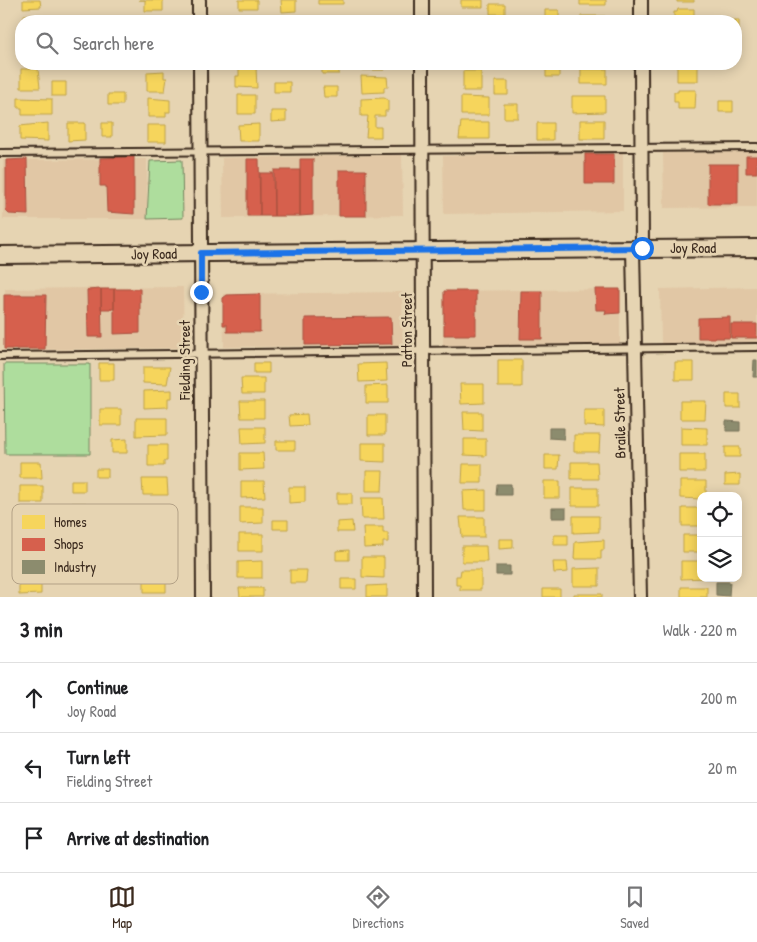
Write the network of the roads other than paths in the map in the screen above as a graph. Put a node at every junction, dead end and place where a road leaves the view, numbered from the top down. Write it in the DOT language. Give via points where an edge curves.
graph roads {
  1 [pos="199,0"];
  2 [pos="422,0"];
  3 [pos="641,0"];
  4 [pos="199,15"];
  5 [pos="422,15"];
  6 [pos="641,15"];
  7 [pos="200,70"];
  8 [pos="422,70"];
  9 [pos="641,70"];
  10 [pos="641,147"];
  11 [pos="757,147"];
  12 [pos="423,149"];
  13 [pos="200,151"];
  14 [pos="0,153"];
  15 [pos="637,248"];
  16 [pos="757,248"];
  17 [pos="424,251"];
  18 [pos="201,253"];
  19 [pos="0,255"];
  20 [pos="757,347"];
  21 [pos="635,349"];
  22 [pos="424,351"];
  23 [pos="201,354"];
  24 [pos="0,356"];
  25 [pos="202,597"];
  26 [pos="424,597"];
  27 [pos="640,597"];
  1 -- 4 [label="street"];
  2 -- 5 [label="street"];
  3 -- 6 [label="street"];
  7 -- 13 [label="street, Fielding Street"];
  8 -- 12 [label="street, Patton Street"];
  9 -- 10 [label="street, Braile Street"];
  10 -- 11 [label="lane"];
  10 -- 12 [label="lane"];
  10 -- 15 [label="street, Braile Street"];
  12 -- 13 [label="lane"];
  12 -- 17 [label="street, Patton Street"];
  13 -- 14 [label="lane"];
  13 -- 18 [label="street, Fielding Street"];
  15 -- 16 [label="main road, Joy Road"];
  15 -- 17 [label="main road, Joy Road"];
  15 -- 21 [label="street, Braile Street"];
  17 -- 18 [label="main road, Joy Road"];
  17 -- 22 [label="street, Patton Street"];
  18 -- 19 [label="main road, Joy Road"];
  18 -- 23 [label="street, Fielding Street"];
  20 -- 21 [label="lane"];
  21 -- 22 [label="lane"];
  21 -- 27 [label="street, Braile Street"];
  22 -- 23 [label="lane"];
  22 -- 26 [label="street, Patton Street"];
  23 -- 24 [label="lane"];
  23 -- 25 [label="street, Fielding Street"];
}
